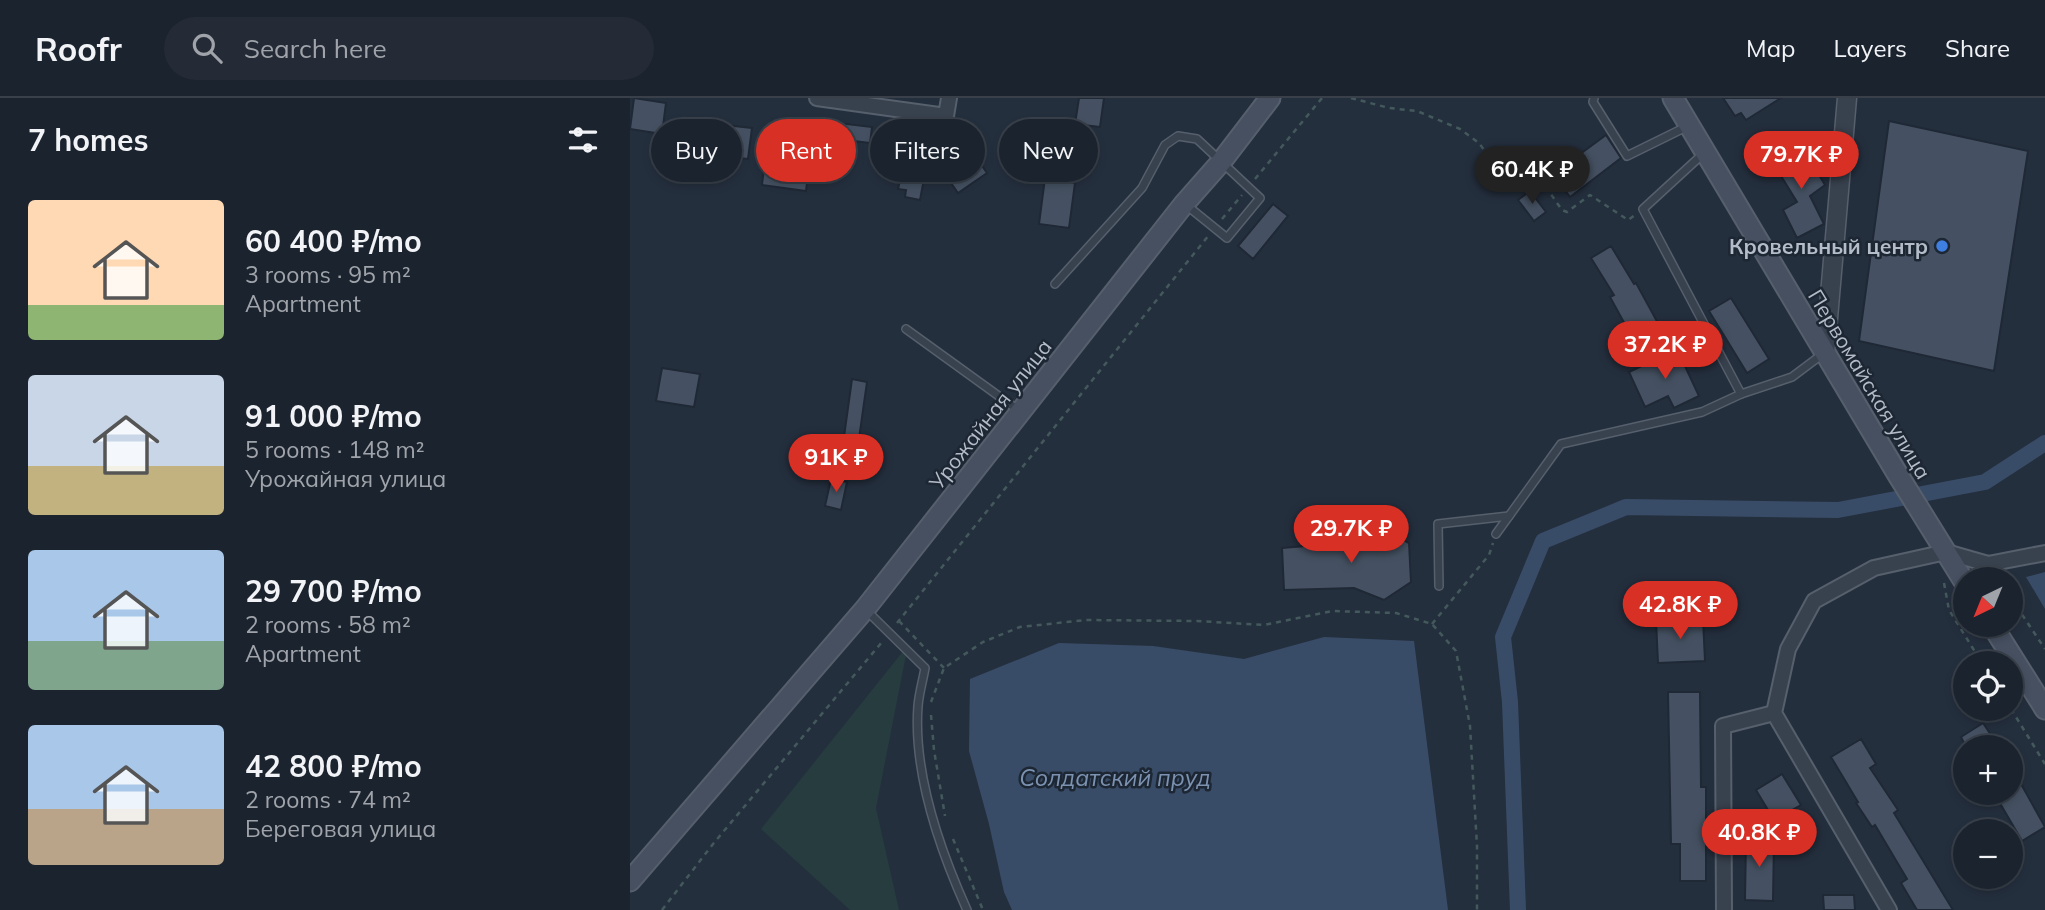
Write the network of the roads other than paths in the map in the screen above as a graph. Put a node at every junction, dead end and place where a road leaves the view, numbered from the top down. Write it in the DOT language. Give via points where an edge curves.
graph roads {
  1 [pos="817,98"];
  2 [pos="949,98"];
  3 [pos="1270,98"];
  4 [pos="1594,98"];
  5 [pos="1673,98"];
  6 [pos="1847,98"];
  7 [pos="1690,125"];
  8 [pos="1705,151"];
  9 [pos="1221,162"];
  10 [pos="1184,204"];
  11 [pos="1055,284"];
  12 [pos="906,329"];
  13 [pos="1825,353"];
  14 [pos="1741,394"];
  15 [pos="1021,412"];
  16 [pos="1509,516"];
  17 [pos="1496,534"];
  18 [pos="1945,552"];
  19 [pos="2045,553"];
  20 [pos="1955,567"];
  21 [pos="1439,586"];
  22 [pos="865,610"];
  23 [pos="2000,637"];
  24 [pos="2045,709"];
  25 [pos="1774,713"];
  26 [pos="630,881"];
  27 [pos="967,910"];
  28 [pos="1724,910"];
  29 [pos="1889,910"];
  1 -- 2 [label="street" via="946,116"];
  3 -- 9 [label="main road, Урожайная улица"];
  4 -- 7 [label="lane" via="1627,156"];
  5 -- 7 [label="main road, Первомайская улица"];
  6 -- 13 [label="street"];
  7 -- 8 [label="main road, Первомайская улица"];
  8 -- 13 [label="main road, Первомайская улица"];
  8 -- 14 [label="lane" via="1643,209"];
  9 -- 10 [label="main road, Урожайная улица"];
  9 -- 10 [label="lane" via="1260,198 1227,239"];
  9 -- 11 [label="lane" via="1197,139 1178,136 1165,145 1142,188"];
  10 -- 15 [label="main road, Урожайная улица"];
  12 -- 15 [label="lane"];
  13 -- 14 [label="lane" via="1792,377"];
  13 -- 18 [label="main road, Первомайская улица"];
  14 -- 16 [label="lane" via="1702,411 1561,444"];
  15 -- 22 [label="main road, Урожайная улица"];
  16 -- 17 [label="lane"];
  16 -- 21 [label="lane" via="1438,524"];
  18 -- 19 [label="street" via="1988,564"];
  18 -- 20 [label="main road, Первомайская улица"];
  18 -- 25 [label="street" via="1874,568 1814,601 1788,649"];
  22 -- 26 [label="main road, Урожайная улица"];
  22 -- 27 [label="lane" via="926,668 918,705 919,760 936,826"];
  23 -- 24 [label="main road"];
  25 -- 28 [label="street" via="1723,726"];
  25 -- 29 [label="street"];
}
